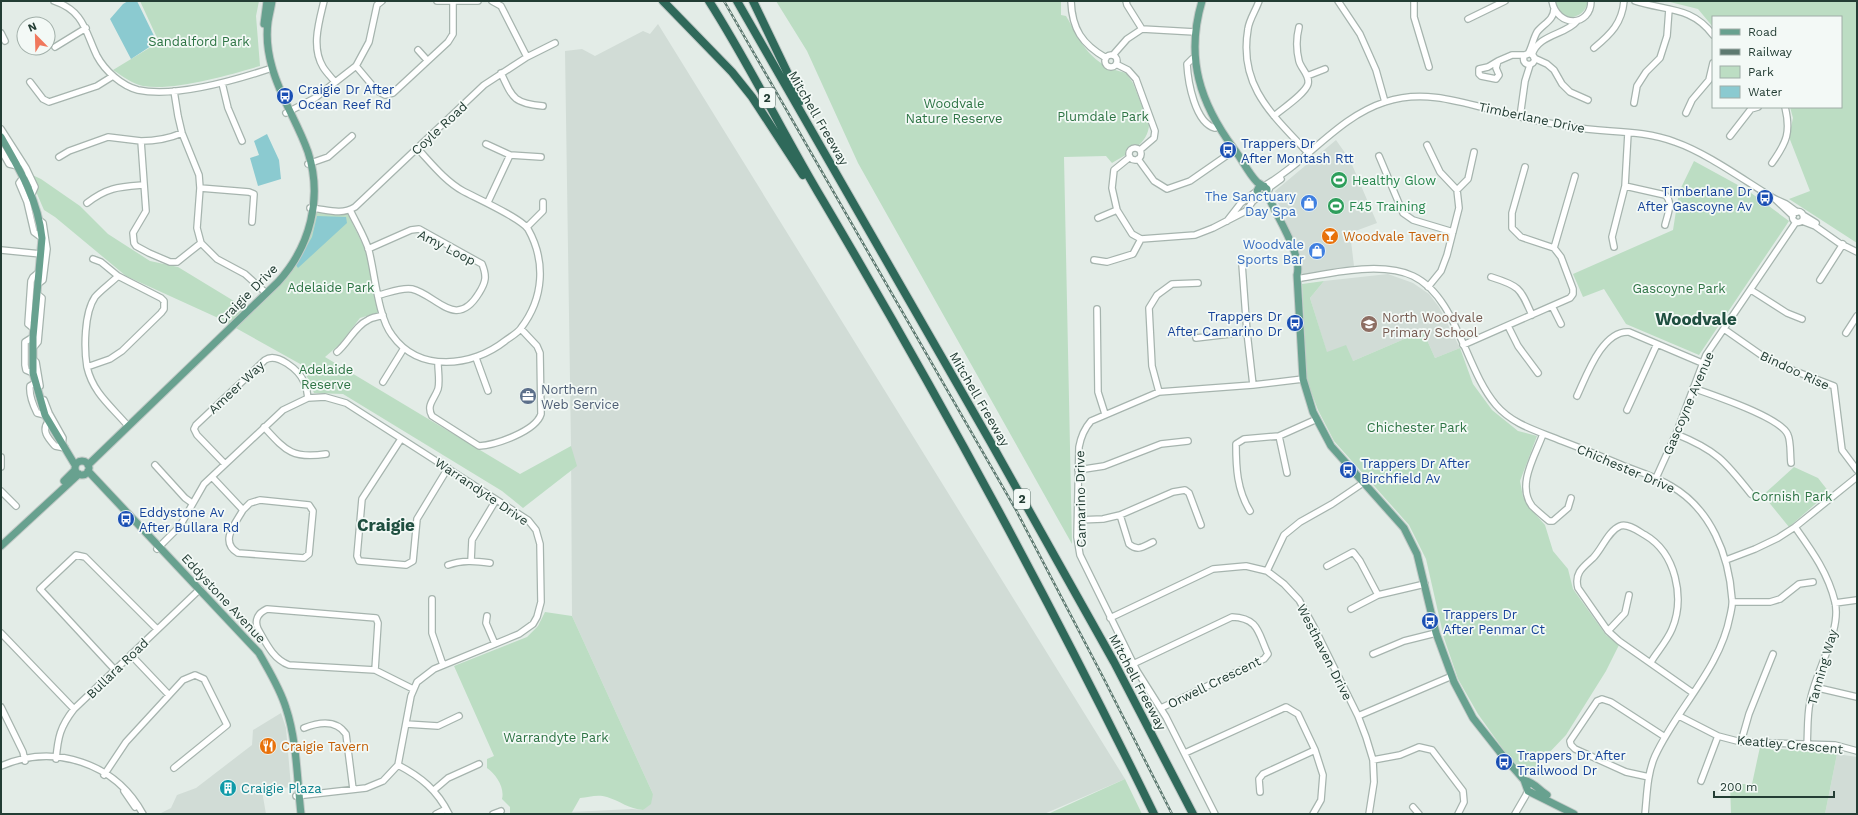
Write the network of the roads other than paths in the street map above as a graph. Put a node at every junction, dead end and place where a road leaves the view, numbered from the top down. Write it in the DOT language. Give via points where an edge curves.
graph roads {
  1 [pos="54,1"];
  2 [pos="267,1"];
  3 [pos="272,1"];
  4 [pos="324,1"];
  5 [pos="382,1"];
  6 [pos="437,1"];
  7 [pos="478,1"];
  8 [pos="492,1"];
  9 [pos="663,1"];
  10 [pos="709,1"];
  11 [pos="737,1"];
  12 [pos="753,1"];
  13 [pos="1072,1"];
  14 [pos="1126,1"];
  15 [pos="1259,1"];
  16 [pos="1338,1"];
  17 [pos="1414,1"];
  18 [pos="1504,1"];
  19 [pos="1552,1"];
  20 [pos="1591,1"];
  21 [pos="1624,1"];
  22 [pos="1635,1"];
  23 [pos="453,2"];
  24 [pos="1199,2"];
  25 [pos="66,3"];
  26 [pos="1554,9"];
  27 [pos="1669,9"];
  28 [pos="1468,19"];
  29 [pos="1577,21"];
  30 [pos="1299,27"];
  31 [pos="86,28"];
  32 [pos="1142,29"];
  33 [pos="1194,31"];
  34 [pos="1,33"];
  35 [pos="1712,34"];
  36 [pos="5,41"];
  37 [pos="555,43"];
  38 [pos="56,46"];
  39 [pos="1594,48"];
  40 [pos="418,50"];
  41 [pos="1113,56"];
  42 [pos="527,57"];
  43 [pos="1106,58"];
  44 [pos="1529,59"];
  45 [pos="427,60"];
  46 [pos="1498,61"];
  47 [pos="1116,64"];
  48 [pos="356,66"];
  49 [pos="1429,67"];
  50 [pos="1712,67"];
  51 [pos="270,69"];
  52 [pos="1325,69"];
  53 [pos="501,73"];
  54 [pos="113,76"];
  55 [pos="1308,76"];
  56 [pos="30,82"];
  57 [pos="335,82"];
  58 [pos="222,83"];
  59 [pos="174,91"];
  60 [pos="1588,100"];
  61 [pos="1385,102"];
  62 [pos="1634,103"];
  63 [pos="543,106"];
  64 [pos="1755,108"];
  65 [pos="1785,108"];
  66 [pos="288,112"];
  67 [pos="1686,113"];
  68 [pos="1274,116"];
  69 [pos="1520,117"];
  70 [pos="808,123"];
  71 [pos="2,133"];
  72 [pos="182,133"];
  73 [pos="1628,133"];
  74 [pos="352,136"];
  75 [pos="1730,136"];
  76 [pos="141,141"];
  77 [pos="242,141"];
  78 [pos="486,144"];
  79 [pos="1427,145"];
  80 [pos="417,148"];
  81 [pos="1,150"];
  82 [pos="1140,150"];
  83 [pos="1474,152"];
  84 [pos="1309,154"];
  85 [pos="510,155"];
  86 [pos="1226,156"];
  87 [pos="1379,156"];
  88 [pos="60,157"];
  89 [pos="541,157"];
  90 [pos="1130,157"];
  91 [pos="1138,159"];
  92 [pos="309,163"];
  93 [pos="1772,163"];
  94 [pos="18,166"];
  95 [pos="1525,167"];
  96 [pos="24,176"];
  97 [pos="1575,176"];
  98 [pos="144,185"];
  99 [pos="1625,186"];
  100 [pos="200,188"];
  101 [pos="1457,190"];
  102 [pos="1262,191"];
  103 [pos="32,194"];
  104 [pos="821,198"];
  105 [pos="488,202"];
  106 [pos="543,202"];
  107 [pos="87,203"];
  108 [pos="312,209"];
  109 [pos="350,210"];
  110 [pos="1117,210"];
  111 [pos="1098,218"];
  112 [pos="1797,218"];
  113 [pos="39,220"];
  114 [pos="1227,221"];
  115 [pos="252,222"];
  116 [pos="1665,225"];
  117 [pos="527,227"];
  118 [pos="1453,232"];
  119 [pos="42,238"];
  120 [pos="1141,239"];
  121 [pos="201,243"];
  122 [pos="1843,244"];
  123 [pos="1614,247"];
  124 [pos="1554,248"];
  125 [pos="368,249"];
  126 [pos="1,250"];
  127 [pos="1857,252"];
  128 [pos="41,254"];
  129 [pos="93,259"];
  130 [pos="1094,260"];
  131 [pos="1242,264"];
  132 [pos="39,272"];
  133 [pos="118,276"];
  134 [pos="1297,277"];
  135 [pos="1491,277"];
  136 [pos="1820,280"];
  137 [pos="39,283"];
  138 [pos="1198,283"];
  139 [pos="1428,287"];
  140 [pos="1751,290"];
  141 [pos="265,292"];
  142 [pos="37,294"];
  143 [pos="379,295"];
  144 [pos="1552,306"];
  145 [pos="1097,309"];
  146 [pos="383,315"];
  147 [pos="1532,315"];
  148 [pos="1857,316"];
  149 [pos="1802,319"];
  150 [pos="1561,324"];
  151 [pos="1508,326"];
  152 [pos="34,329"];
  153 [pos="521,329"];
  154 [pos="1724,329"];
  155 [pos="1247,332"];
  156 [pos="1846,333"];
  157 [pos="33,337"];
  158 [pos="1196,338"];
  159 [pos="1657,344"];
  160 [pos="1463,345"];
  161 [pos="404,348"];
  162 [pos="33,349"];
  163 [pos="337,352"];
  164 [pos="32,358"];
  165 [pos="476,358"];
  166 [pos="438,363"];
  167 [pos="1702,363"];
  168 [pos="87,367"];
  169 [pos="33,373"];
  170 [pos="1538,373"];
  171 [pos="1303,379"];
  172 [pos="383,382"];
  173 [pos="1253,385"];
  174 [pos="1693,388"];
  175 [pos="488,391"];
  176 [pos="1159,392"];
  177 [pos="1577,396"];
  178 [pos="308,398"];
  179 [pos="1627,410"];
  180 [pos="1105,414"];
  181 [pos="1317,419"];
  182 [pos="127,424"];
  183 [pos="264,427"];
  184 [pos="1544,434"];
  185 [pos="1676,434"];
  186 [pos="1279,436"];
  187 [pos="401,438"];
  188 [pos="1188,441"];
  189 [pos="63,447"];
  190 [pos="326,454"];
  191 [pos="1,457"];
  192 [pos="1790,463"];
  193 [pos="224,464"];
  194 [pos="155,465"];
  195 [pos="81,466"];
  196 [pos="1,467"];
  197 [pos="448,468"];
  198 [pos="1078,470"];
  199 [pos="1857,470"];
  200 [pos="1287,473"];
  201 [pos="212,477"];
  202 [pos="1857,477"];
  203 [pos="1656,478"];
  204 [pos="1363,483"];
  205 [pos="1,491"];
  206 [pos="1751,494"];
  207 [pos="1571,498"];
  208 [pos="496,500"];
  209 [pos="192,503"];
  210 [pos="16,506"];
  211 [pos="243,510"];
  212 [pos="1250,511"];
  213 [pos="1120,515"];
  214 [pos="1078,520"];
  215 [pos="1201,525"];
  216 [pos="1795,527"];
  217 [pos="1,541"];
  218 [pos="1153,542"];
  219 [pos="1,546"];
  220 [pos="158,548"];
  221 [pos="1726,560"];
  222 [pos="471,561"];
  223 [pos="490,563"];
  224 [pos="448,566"];
  225 [pos="1327,566"];
  226 [pos="1267,571"];
  227 [pos="1813,582"];
  228 [pos="1425,584"];
  229 [pos="198,590"];
  230 [pos="1378,595"];
  231 [pos="1629,595"];
  232 [pos="432,599"];
  233 [pos="1857,600"];
  234 [pos="1733,602"];
  235 [pos="1835,603"];
  236 [pos="1351,609"];
  237 [pos="487,616"];
  238 [pos="1110,618"];
  239 [pos="157,629"];
  240 [pos="1608,631"];
  241 [pos="1,633"];
  242 [pos="1436,633"];
  243 [pos="495,644"];
  244 [pos="1372,654"];
  245 [pos="1772,654"];
  246 [pos="131,655"];
  247 [pos="1650,662"];
  248 [pos="1133,664"];
  249 [pos="443,665"];
  250 [pos="115,670"];
  251 [pos="375,670"];
  252 [pos="1452,676"];
  253 [pos="1814,687"];
  254 [pos="413,689"];
  255 [pos="1693,693"];
  256 [pos="169,695"];
  257 [pos="1857,697"];
  258 [pos="1,707"];
  259 [pos="1161,708"];
  260 [pos="74,709"];
  261 [pos="458,716"];
  262 [pos="1358,716"];
  263 [pos="1680,716"];
  264 [pos="406,724"];
  265 [pos="304,728"];
  266 [pos="1718,736"];
  267 [pos="1665,737"];
  268 [pos="1741,742"];
  269 [pos="1807,745"];
  270 [pos="1315,750"];
  271 [pos="1857,751"];
  272 [pos="1185,754"];
  273 [pos="56,758"];
  274 [pos="25,759"];
  275 [pos="1373,760"];
  276 [pos="479,764"];
  277 [pos="398,765"];
  278 [pos="1,766"];
  279 [pos="174,768"];
  280 [pos="1,769"];
  281 [pos="105,774"];
  282 [pos="1649,777"];
  283 [pos="1701,781"];
  284 [pos="1530,788"];
  285 [pos="353,789"];
  286 [pos="434,790"];
  287 [pos="1260,792"];
  288 [pos="298,796"];
  289 [pos="1413,807"];
  290 [pos="448,811"];
  291 [pos="501,812"];
  292 [pos="140,814"];
  293 [pos="144,814"];
  294 [pos="296,814"];
  295 [pos="301,814"];
  296 [pos="436,814"];
  297 [pos="493,814"];
  298 [pos="1154,814"];
  299 [pos="1193,814"];
  300 [pos="1215,814"];
  301 [pos="1313,814"];
  302 [pos="1369,814"];
  303 [pos="1419,814"];
  304 [pos="1458,814"];
  305 [pos="1515,814"];
  306 [pos="1574,814"];
  307 [pos="1581,814"];
  308 [pos="1645,814"];
  1 -- 25 [label="street"];
  2 -- 51 [label="main road, Craigie Drive" via="264,12 264,45"];
  3 -- 51 [label="main road, Craigie Drive" via="267,28"];
  4 -- 57 [label="street" via="316,36 318,52 322,66"];
  5 -- 48 [label="street" via="377,6 369,42"];
  6 -- 23 [label="street"];
  7 -- 23 [label="street"];
  8 -- 42 [label="street" via="501,6"];
  9 -- 104 [label="highway" via="732,72"];
  10 -- 104 [label="highway, 2"];
  11 -- 70 [label="highway, Mitchell Freeway / 2"];
  12 -- 70 [label="highway" via="796,90"];
  13 -- 43 [label="street" via="1075,27 1088,47"];
  14 -- 32 [label="street"];
  15 -- 68 [label="street" via="1248,28 1246,60 1256,93"];
  16 -- 61 [label="street" via="1360,34 1376,70"];
  17 -- 49 [label="street" via="1414,17"];
  18 -- 28 [label="street"];
  19 -- 26 [label="street"];
  20 -- 29 [label="street" via="1587,13"];
  21 -- 39 [label="street" via="1623,16 1606,38"];
  22 -- 27 [label="street"];
  23 -- 45 [label="street" via="453,34 448,42"];
  24 -- 33 [label="main road"];
  25 -- 31 [label="street"];
  26 -- 29 [label="street" via="1558,16"];
  26 -- 44 [label="street" via="1554,14 1536,35"];
  27 -- 35 [label="street" via="1692,15"];
  27 -- 62 [label="street" via="1667,36 1660,58 1637,86"];
  29 -- 44 [label="street" via="1544,40 1535,48"];
  30 -- 55 [label="street" via="1296,40 1299,63"];
  31 -- 38 [label="street"];
  31 -- 54 [label="street" via="97,56"];
  32 -- 33 [label="street"];
  32 -- 41 [label="street" via="1127,39"];
  33 -- 102 [label="main road" via="1196,69 1204,100 1224,136"];
  33 -- 102 [label="main road" via="1192,59 1201,102 1215,128"];
  34 -- 36 [label="street"];
  37 -- 42 [label="street, Coyle Road"];
  40 -- 45 [label="street"];
  41 -- 43 [label="street" via="1109,55"];
  41 -- 47 [label="street" via="1117,59"];
  42 -- 53 [label="street, Coyle Road"];
  43 -- 47 [label="street" via="1107,66"];
  44 -- 46 [label="street" via="1510,55"];
  44 -- 60 [label="street" via="1548,65 1565,88 1574,95"];
  44 -- 69 [label="street" via="1523,76 1525,82"];
  45 -- 48 [label="street" via="393,93 385,95 377,91"];
  47 -- 82 [label="street" via="1128,70 1136,79 1155,131 1154,138"];
  48 -- 57 [label="street"];
  50 -- 67 [label="street" via="1709,80 1692,100"];
  51 -- 58 [label="street"];
  51 -- 66 [label="main road, Craigie Drive"];
  52 -- 55 [label="street"];
  53 -- 63 [label="street" via="517,101"];
  53 -- 80 [label="street, Coyle Road" via="484,85"];
  54 -- 56 [label="street" via="97,86 49,102 43,100"];
  54 -- 59 [label="street" via="137,89"];
  55 -- 68 [label="street" via="1308,84 1301,94"];
  57 -- 66 [label="street" via="315,98"];
  58 -- 59 [label="street"];
  58 -- 77 [label="street" via="228,108"];
  59 -- 72 [label="street"];
  61 -- 69 [label="street, Timberlane Drive" via="1412,96 1438,97"];
  61 -- 84 [label="street, Timberlane Drive" via="1354,116"];
  64 -- 75 [label="street"];
  65 -- 93 [label="street" via="1789,124 1784,147"];
  66 -- 92 [label="main road, Craigie Drive"];
  68 -- 84 [label="street"];
  69 -- 73 [label="street, Timberlane Drive" via="1573,128"];
  70 -- 299 [label="highway, Mitchell Freeway / 2" via="1114,662"];
  71 -- 94 [label="main road, Eddystone Avenue"];
  71 -- 103 [label="street, Eddystone Avenue" via="26,168 35,188"];
  72 -- 76 [label="street" via="168,139"];
  72 -- 100 [label="street" via="196,163"];
  73 -- 99 [label="street"];
  73 -- 112 [label="street, Timberlane Drive" via="1666,138 1691,148 1786,204"];
  74 -- 92 [label="street" via="328,157"];
  76 -- 88 [label="street" via="108,138 69,150"];
  76 -- 98 [label="street"];
  78 -- 85 [label="street"];
  79 -- 101 [label="street" via="1440,172"];
  80 -- 105 [label="street" via="447,179 462,190"];
  80 -- 109 [label="street, Coyle Road"];
  81 -- 94 [label="street, Eddystone Avenue" via="9,164"];
  82 -- 90 [label="street" via="1131,150"];
  82 -- 91 [label="street" via="1141,155"];
  83 -- 101 [label="street" via="1468,179"];
  84 -- 102 [label="street, Timberlane Drive"];
  85 -- 89 [label="street"];
  85 -- 105 [label="street"];
  86 -- 91 [label="street" via="1190,182 1167,189 1154,181"];
  87 -- 118 [label="street" via="1403,213 1413,220"];
  90 -- 91 [label="street"];
  90 -- 110 [label="street" via="1114,170 1112,188"];
  92 -- 108 [label="main road, Craigie Drive"];
  94 -- 96 [label="main road, Eddystone Avenue"];
  95 -- 124 [label="street" via="1512,213 1512,228 1521,237"];
  96 -- 103 [label="main road, Eddystone Avenue"];
  96 -- 119 [label="street" via="20,183 34,232"];
  97 -- 124 [label="street"];
  98 -- 107 [label="street" via="114,188 100,193"];
  98 -- 121 [label="street" via="146,210 133,233 132,240 136,246 170,262 177,262"];
  99 -- 116 [label="street" via="1668,197 1670,205"];
  99 -- 123 [label="street" via="1612,237"];
  100 -- 115 [label="street" via="254,194"];
  100 -- 121 [label="street" via="197,228"];
  101 -- 118 [label="street" via="1459,208"];
  102 -- 114 [label="street" via="1241,203"];
  102 -- 114 [label="street" via="1246,211"];
  102 -- 134 [label="main road" via="1291,242"];
  103 -- 113 [label="main road, Eddystone Avenue"];
  104 -- 298 [label="highway, 2" via="860,261 968,454 1082,669"];
  105 -- 117 [label="street"];
  106 -- 117 [label="street" via="543,211"];
  108 -- 109 [label="street" via="338,212"];
  108 -- 141 [label="main road, Craigie Drive" via="289,262"];
  109 -- 125 [label="street"];
  110 -- 111 [label="street"];
  110 -- 120 [label="street" via="1132,234"];
  112 -- 122 [label="street, Timberlane Drive" via="1841,240"];
  112 -- 140 [label="street, Gascoyne Avenue"];
  113 -- 119 [label="main road, Eddystone Avenue"];
  113 -- 137 [label="street, Eddystone Avenue" via="43,223 46,250 44,280"];
  114 -- 120 [label="street" via="1195,235"];
  117 -- 153 [label="street" via="538,250 541,272 538,293"];
  118 -- 139 [label="street" via="1441,271"];
  119 -- 128 [label="main road, Eddystone Avenue"];
  120 -- 130 [label="street" via="1133,254 1107,262"];
  121 -- 141 [label="street" via="217,259 245,274"];
  122 -- 127 [label="street, Timberlane Drive"];
  122 -- 136 [label="street"];
  124 -- 144 [label="street" via="1561,257 1574,291 1570,298"];
  125 -- 143 [label="street"];
  125 -- 143 [label="street, Amy Loop" via="419,229 482,264 486,272 486,281 478,294 468,305 459,309 450,310 410,289"];
  126 -- 128 [label="street"];
  128 -- 132 [label="main road, Eddystone Avenue"];
  129 -- 133 [label="street" via="101,262"];
  131 -- 155 [label="street"];
  132 -- 137 [label="main road, Eddystone Avenue"];
  132 -- 152 [label="street, Eddystone Avenue" via="31,281 28,311 28,324"];
  133 -- 168 [label="street" via="95,298 89,312 85,340"];
  133 -- 168 [label="street" via="160,298 164,301 164,309 122,351 110,359"];
  134 -- 139 [label="street, Chichester Drive" via="1391,268 1414,276"];
  134 -- 171 [label="main road"];
  135 -- 147 [label="street" via="1510,283 1520,290"];
  137 -- 142 [label="main road, Eddystone Avenue"];
  138 -- 176 [label="street" via="1172,284 1157,294 1149,308 1152,366"];
  139 -- 160 [label="street, Chichester Drive" via="1449,312"];
  140 -- 149 [label="street" via="1787,313"];
  140 -- 154 [label="street, Gascoyne Avenue"];
  141 -- 182 [label="main road, Craigie Drive"];
  142 -- 152 [label="main road, Eddystone Avenue"];
  142 -- 162 [label="street, Eddystone Avenue" via="42,298 38,342"];
  143 -- 146 [label="street"];
  144 -- 147 [label="street"];
  144 -- 150 [label="street"];
  145 -- 180 [label="street" via="1098,392"];
  146 -- 161 [label="street" via="391,335"];
  146 -- 163 [label="street" via="367,320 359,326"];
  147 -- 151 [label="street"];
  148 -- 156 [label="street"];
  151 -- 160 [label="street"];
  151 -- 170 [label="street" via="1518,346"];
  152 -- 157 [label="main road, Eddystone Avenue"];
  153 -- 165 [label="street" via="498,347"];
  153 -- 166 [label="street" via="540,353 540,420 534,426 500,442 479,446 432,416 429,405 438,388"];
  154 -- 167 [label="street, Gascoyne Avenue"];
  154 -- 199 [label="street, Bindoo Rise" via="1779,365 1834,386 1842,450"];
  155 -- 158 [label="street"];
  155 -- 173 [label="street"];
  157 -- 162 [label="main road, Eddystone Avenue"];
  157 -- 169 [label="street, Eddystone Avenue" via="25,342 24,353 26,370"];
  159 -- 167 [label="street"];
  159 -- 177 [label="street" via="1629,332 1619,334 1598,353"];
  159 -- 179 [label="street"];
  160 -- 184 [label="street, Chichester Drive" via="1480,383 1497,406 1521,426"];
  161 -- 166 [label="street" via="418,357"];
  161 -- 172 [label="street"];
  162 -- 164 [label="main road, Eddystone Avenue"];
  164 -- 169 [label="main road, Eddystone Avenue"];
  164 -- 189 [label="street, Eddystone Avenue" via="36,362 45,404 63,438"];
  165 -- 166 [label="street"];
  165 -- 175 [label="street"];
  167 -- 174 [label="street, Gascoyne Avenue"];
  168 -- 182 [label="street" via="100,396"];
  169 -- 189 [label="main road, Eddystone Avenue" via="47,419"];
  171 -- 173 [label="street, Camarino Drive"];
  171 -- 181 [label="main road"];
  173 -- 176 [label="street, Camarino Drive"];
  174 -- 185 [label="street, Gascoyne Avenue"];
  174 -- 192 [label="street" via="1734,403 1781,426 1788,435"];
  176 -- 180 [label="street, Camarino Drive"];
  178 -- 183 [label="street, Warrandyte Drive" via="283,410"];
  178 -- 187 [label="street, Warrandyte Drive" via="325,397 346,403"];
  178 -- 193 [label="street, Ameer Way" via="305,382 296,370 277,358 265,360 194,429"];
  180 -- 198 [label="street, Camarino Drive" via="1084,428 1078,447"];
  181 -- 186 [label="street"];
  181 -- 204 [label="main road" via="1331,446"];
  182 -- 195 [label="main road, Craigie Drive"];
  183 -- 190 [label="street" via="289,452"];
  183 -- 193 [label="street, Warrandyte Drive"];
  184 -- 203 [label="street, Chichester Drive"];
  184 -- 207 [label="street" via="1526,481 1528,496 1532,505 1549,521 1553,521 1568,508"];
  185 -- 203 [label="street, Gascoyne Avenue"];
  185 -- 206 [label="street" via="1698,442 1726,462"];
  186 -- 200 [label="street"];
  186 -- 212 [label="street" via="1244,439 1236,444 1236,470 1242,499"];
  187 -- 197 [label="street, Warrandyte Drive"];
  187 -- 197 [label="street" via="362,499 357,556 359,561 406,565 413,561 417,519"];
  188 -- 198 [label="street" via="1161,444 1104,466"];
  189 -- 195 [label="main road, Eddystone Avenue"];
  191 -- 196 [label="street"];
  193 -- 201 [label="street, Warrandyte Drive"];
  194 -- 209 [label="street"];
  195 -- 217 [label="main road, Craigie Drive"];
  195 -- 219 [label="main road, Craigie Drive"];
  195 -- 220 [label="main road, Eddystone Avenue"];
  197 -- 208 [label="street, Warrandyte Drive"];
  198 -- 214 [label="street, Camarino Drive"];
  201 -- 209 [label="street, Warrandyte Drive" via="204,484"];
  201 -- 211 [label="street"];
  202 -- 216 [label="street"];
  203 -- 221 [label="street, Chichester Drive" via="1680,492 1702,512 1712,527"];
  204 -- 226 [label="street" via="1300,522 1284,535"];
  204 -- 228 [label="main road" via="1404,528 1417,554"];
  205 -- 210 [label="street"];
  208 -- 222 [label="street" via="472,540"];
  208 -- 243 [label="street, Warrandyte Drive" via="528,520 536,530 540,544 541,602 533,624 519,634"];
  209 -- 220 [label="street, Warrandyte Drive" via="180,526"];
  211 -- 211 [label="street" via="250,503 260,500 309,505 313,511 309,554 304,558 238,553 228,543 228,537"];
  213 -- 214 [label="street"];
  213 -- 215 [label="street" via="1173,492 1185,490 1189,493"];
  213 -- 218 [label="street" via="1129,544 1136,549"];
  214 -- 238 [label="street, Camarino Drive" via="1080,555"];
  216 -- 221 [label="street" via="1755,549"];
  216 -- 235 [label="street, Tanning Way" via="1825,571"];
  220 -- 229 [label="main road, Eddystone Avenue"];
  221 -- 234 [label="street, Chichester Drive"];
  222 -- 223 [label="street"];
  222 -- 224 [label="street"];
  225 -- 230 [label="street" via="1353,552"];
  226 -- 238 [label="street, Westhaven Drive" via="1246,566 1213,569"];
  226 -- 262 [label="street, Westhaven Drive" via="1299,600"];
  227 -- 234 [label="street" via="1799,584 1780,599 1770,602"];
  228 -- 230 [label="street"];
  228 -- 242 [label="main road"];
  229 -- 239 [label="street, Bullara Road"];
  229 -- 288 [label="main road, Eddystone Avenue" via="248,645 273,686 285,718"];
  230 -- 236 [label="street"];
  231 -- 240 [label="street" via="1625,613"];
  232 -- 249 [label="street" via="432,633"];
  233 -- 235 [label="street"];
  234 -- 255 [label="street, Chichester Drive" via="1727,632 1716,658"];
  235 -- 253 [label="street, Tanning Way" via="1836,613 1830,641"];
  237 -- 243 [label="street" via="486,623"];
  238 -- 248 [label="street, Camarino Drive"];
  239 -- 246 [label="street, Bullara Road"];
  239 -- 250 [label="street" via="85,558 76,555 40,590"];
  240 -- 247 [label="street"];
  240 -- 247 [label="street" via="1578,588 1576,580 1578,573 1600,551 1613,531 1627,525 1650,538 1664,551 1673,571 1678,592 1678,610 1672,630"];
  241 -- 260 [label="street"];
  242 -- 244 [label="street" via="1404,641"];
  242 -- 252 [label="main road"];
  243 -- 249 [label="street, Warrandyte Drive"];
  245 -- 268 [label="street"];
  246 -- 250 [label="street, Bullara Road"];
  246 -- 256 [label="street"];
  247 -- 255 [label="street"];
  248 -- 259 [label="street, Camarino Drive"];
  248 -- 259 [label="street, Orwell Crescent" via="1232,617 1244,618 1253,624 1261,635 1268,654 1264,659"];
  249 -- 254 [label="street, Warrandyte Drive" via="424,676"];
  250 -- 260 [label="street, Bullara Road"];
  251 -- 251 [label="street" via="378,623 376,618 267,609 257,617 256,626 275,656 284,663"];
  251 -- 254 [label="street"];
  252 -- 262 [label="street"];
  252 -- 284 [label="main road" via="1473,718"];
  253 -- 257 [label="street"];
  253 -- 269 [label="street, Tanning Way" via="1810,702"];
  254 -- 264 [label="street"];
  255 -- 263 [label="street, Chichester Drive"];
  256 -- 279 [label="street" via="183,680 195,675 204,679 228,725"];
  256 -- 281 [label="street" via="126,742"];
  258 -- 274 [label="street"];
  259 -- 272 [label="street, Camarino Drive"];
  260 -- 273 [label="street, Bullara Road" via="59,734"];
  261 -- 264 [label="street" via="438,726"];
  262 -- 275 [label="street, Westhaven Drive"];
  263 -- 266 [label="street, Keatley Crescent"];
  263 -- 267 [label="street, Chichester Drive"];
  264 -- 277 [label="street"];
  265 -- 285 [label="street" via="326,723 337,724 342,728 346,734"];
  266 -- 268 [label="street, Keatley Crescent"];
  266 -- 283 [label="street"];
  267 -- 282 [label="street, Chichester Drive" via="1654,758"];
  267 -- 282 [label="street" via="1612,702 1602,699 1597,701 1570,741 1575,749 1626,772"];
  268 -- 269 [label="street, Keatley Crescent"];
  269 -- 271 [label="street, Keatley Crescent" via="1835,746"];
  270 -- 272 [label="street" via="1298,714 1286,707"];
  270 -- 287 [label="street" via="1263,774 1259,779"];
  270 -- 301 [label="street" via="1323,775 1321,800"];
  272 -- 300 [label="street, Camarino Drive"];
  273 -- 274 [label="street"];
  273 -- 281 [label="street"];
  274 -- 278 [label="street"];
  274 -- 280 [label="street"];
  275 -- 302 [label="street, Westhaven Drive" via="1374,782"];
  275 -- 304 [label="street" via="1400,755 1419,747 1432,750 1462,791 1464,802"];
  276 -- 286 [label="street" via="448,778"];
  277 -- 285 [label="street" via="383,781 366,788"];
  277 -- 286 [label="street" via="416,775"];
  281 -- 292 [label="street" via="125,793"];
  281 -- 293 [label="street" via="132,796"];
  282 -- 308 [label="street, Chichester Drive"];
  284 -- 305 [label="street"];
  284 -- 306 [label="main road"];
  284 -- 307 [label="main road"];
  285 -- 288 [label="street"];
  286 -- 290 [label="street"];
  288 -- 294 [label="main road, Eddystone Avenue"];
  288 -- 295 [label="main road, Eddystone Avenue"];
  289 -- 303 [label="street"];
  290 -- 296 [label="street"];
  291 -- 297 [label="street"];
}
